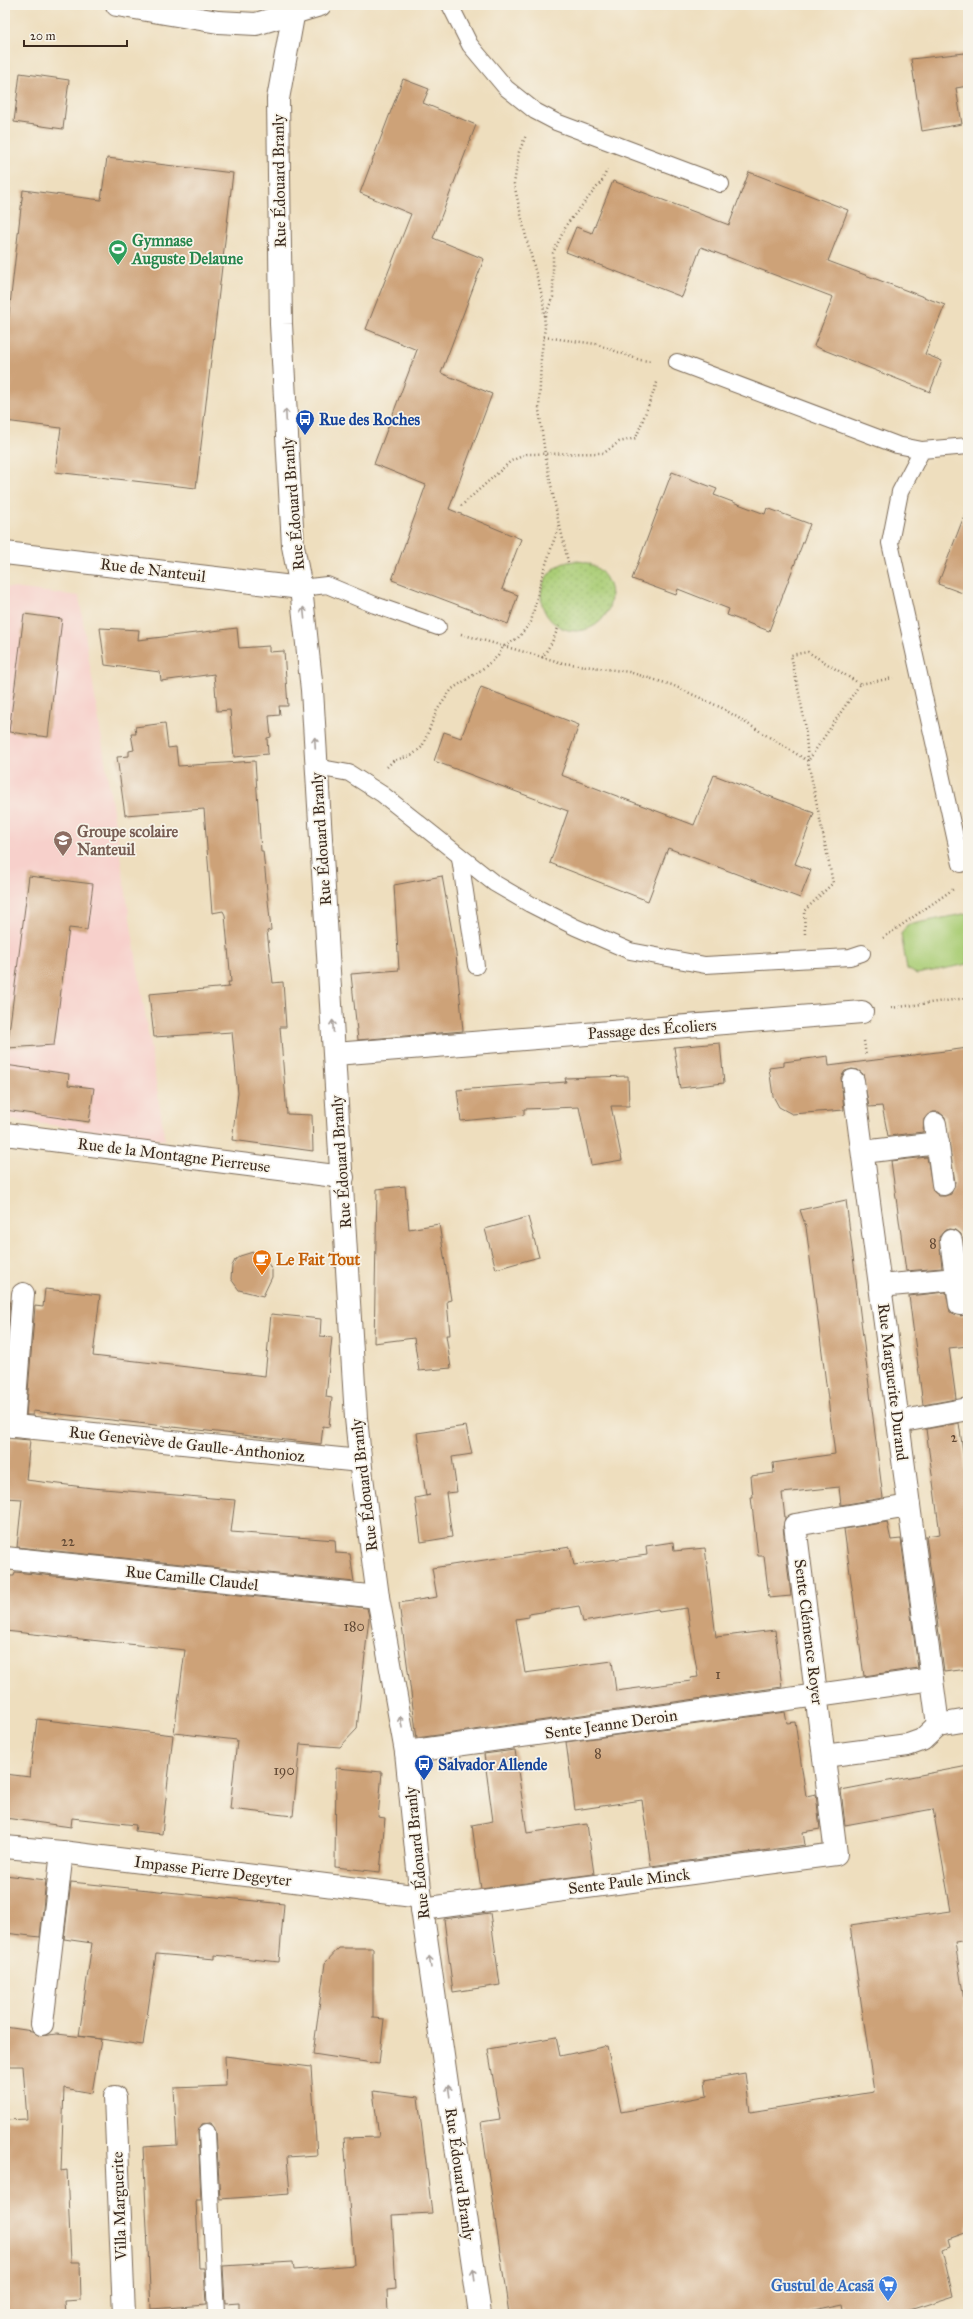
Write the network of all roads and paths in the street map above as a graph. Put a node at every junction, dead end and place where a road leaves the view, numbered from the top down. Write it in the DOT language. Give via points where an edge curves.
graph roads {
  1 [pos="116,5"];
  2 [pos="320,5"];
  3 [pos="450,5"];
  4 [pos="294,9"];
  5 [pos="535,111"];
  6 [pos="618,146"];
  7 [pos="721,184"];
  8 [pos="544,317"];
  9 [pos="544,337"];
  10 [pos="671,362"];
  11 [pos="968,446"];
  12 [pos="922,450"];
  13 [pos="545,454"];
  14 [pos="461,506"];
  15 [pos="559,525"];
  16 [pos="5,553"];
  17 [pos="568,562"];
  18 [pos="301,588"];
  19 [pos="559,626"];
  20 [pos="438,627"];
  21 [pos="503,647"];
  22 [pos="542,658"];
  23 [pos="919,673"];
  24 [pos="860,684"];
  25 [pos="808,761"];
  26 [pos="316,767"];
  27 [pos="368,785"];
  28 [pos="460,858"];
  29 [pos="961,864"];
  30 [pos="862,953"];
  31 [pos="807,960"];
  32 [pos="476,966"];
  33 [pos="968,998"];
  34 [pos="862,1012"];
  35 [pos="335,1054"];
  36 [pos="853,1081"];
  37 [pos="5,1134"];
  38 [pos="863,1152"];
  39 [pos="343,1177"];
  40 [pos="943,1184"];
  41 [pos="951,1241"];
  42 [pos="956,1279"];
  43 [pos="880,1286"];
  44 [pos="23,1294"];
  45 [pos="960,1304"];
  46 [pos="968,1409"];
  47 [pos="898,1422"];
  48 [pos="9,1425"];
  49 [pos="360,1461"];
  50 [pos="909,1506"];
  51 [pos="5,1558"];
  52 [pos="378,1597"];
  53 [pos="932,1679"];
  54 [pos="816,1695"];
  55 [pos="968,1720"];
  56 [pos="938,1725"];
  57 [pos="406,1752"];
  58 [pos="824,1756"];
  59 [pos="5,1847"];
  60 [pos="62,1852"];
  61 [pos="836,1854"];
  62 [pos="421,1903"];
  63 [pos="42,2024"];
  64 [pos="115,2097"];
  65 [pos="207,2132"];
  66 [pos="124,2314"];
  67 [pos="216,2314"];
  68 [pos="480,2314"];
  1 -- 4 [label="street" via="218,22 256,24"];
  2 -- 4 [label="street"];
  3 -- 5 [label="lane" via="470,45 506,88"];
  18 -- 4 [label="street, Rue Édouard Branly, one-way" via="293,546 281,324 278,99"];
  5 -- 6 [label="lane"];
  5 -- 8 [label="path" via="519,152 514,184 543,300"];
  6 -- 7 [label="lane"];
  6 -- 8 [label="path" via="602,181 567,224 553,253 553,297"];
  8 -- 9 [label="path"];
  9 -- 10 [label="path" via="596,344 640,360"];
  9 -- 13 [label="path" via="539,410"];
  10 -- 12 [label="lane" via="897,445"];
  10 -- 13 [label="path" via="636,438 618,442 604,453"];
  11 -- 12 [label="lane"];
  12 -- 23 [label="lane" via="900,492 890,543"];
  13 -- 14 [label="path" via="527,454 511,461"];
  13 -- 15 [label="path"];
  15 -- 17 [label="path"];
  15 -- 21 [label="path" via="542,576 531,622 518,638"];
  16 -- 18 [label="street, Rue de Nanteuil"];
  18 -- 20 [label="lane" via="327,585"];
  26 -- 18 [label="street, Rue Édouard Branly, one-way" via="312,690"];
  19 -- 22 [label="path"];
  20 -- 21 [label="path"];
  21 -- 22 [label="path"];
  21 -- 27 [label="path" via="498,656 481,670 452,689 437,710 422,747 411,756 394,760"];
  22 -- 25 [label="path" via="629,672 672,685 722,708"];
  23 -- 24 [label="path"];
  23 -- 29 [label="lane"];
  24 -- 25 [label="path"];
  24 -- 25 [label="path" via="808,652 791,655 805,724"];
  25 -- 31 [label="path" via="833,883 804,911"];
  26 -- 27 [label="lane" via="349,773"];
  35 -- 26 [label="street, Rue Édouard Branly, one-way"];
  27 -- 28 [label="lane" via="448,845"];
  28 -- 31 [label="lane" via="494,883 530,904 630,951 705,965"];
  28 -- 32 [label="lane"];
  29 -- 30 [label="path" via="958,886"];
  30 -- 31 [label="lane" via="850,957"];
  33 -- 34 [label="path"];
  34 -- 35 [label="street, Passage des Écoliers"];
  34 -- 36 [label="path" via="867,1066"];
  35 -- 39 [label="street, Rue Édouard Branly"];
  36 -- 38 [label="street, Rue Marguerite Durand"];
  37 -- 39 [label="street, Rue de la Montagne Pierreuse"];
  38 -- 40 [label="street" via="936,1133"];
  38 -- 43 [label="street, Rue Marguerite Durand"];
  39 -- 49 [label="street, Rue Édouard Branly"];
  41 -- 42 [label="street"];
  42 -- 43 [label="street"];
  42 -- 45 [label="street"];
  43 -- 47 [label="street, Rue Marguerite Durand"];
  44 -- 48 [label="street, Rue Geneviève de Gaulle-Anthonioz"];
  46 -- 47 [label="street"];
  47 -- 50 [label="street, Rue Marguerite Durand"];
  48 -- 49 [label="street, Rue Geneviève de Gaulle-Anthonioz"];
  49 -- 52 [label="street, Rue Édouard Branly"];
  50 -- 53 [label="street, Rue Marguerite Durand"];
  50 -- 54 [label="street, Sente Clémence Royer" via="795,1525"];
  51 -- 52 [label="street, Rue Camille Claudel"];
  57 -- 52 [label="street, Rue Édouard Branly, one-way"];
  53 -- 54 [label="street, Sente Jeanne Deroin"];
  53 -- 56 [label="street, Rue Marguerite Durand"];
  54 -- 57 [label="street, Sente Jeanne Deroin"];
  54 -- 58 [label="street, Sente Clémence Royer"];
  55 -- 56 [label="street"];
  56 -- 58 [label="street" via="922,1740 908,1745"];
  57 -- 62 [label="street, Rue Édouard Branly"];
  58 -- 61 [label="street, Sente Clémence Royer"];
  59 -- 60 [label="street, Impasse Pierre Degeyter"];
  60 -- 62 [label="street, Impasse Pierre Degeyter"];
  60 -- 63 [label="street"];
  61 -- 62 [label="street, Sente Paule Minck"];
  68 -- 62 [label="street, Rue Édouard Branly, one-way"];
  64 -- 66 [label="street, Villa Marguerite"];
  65 -- 67 [label="lane"];
}
